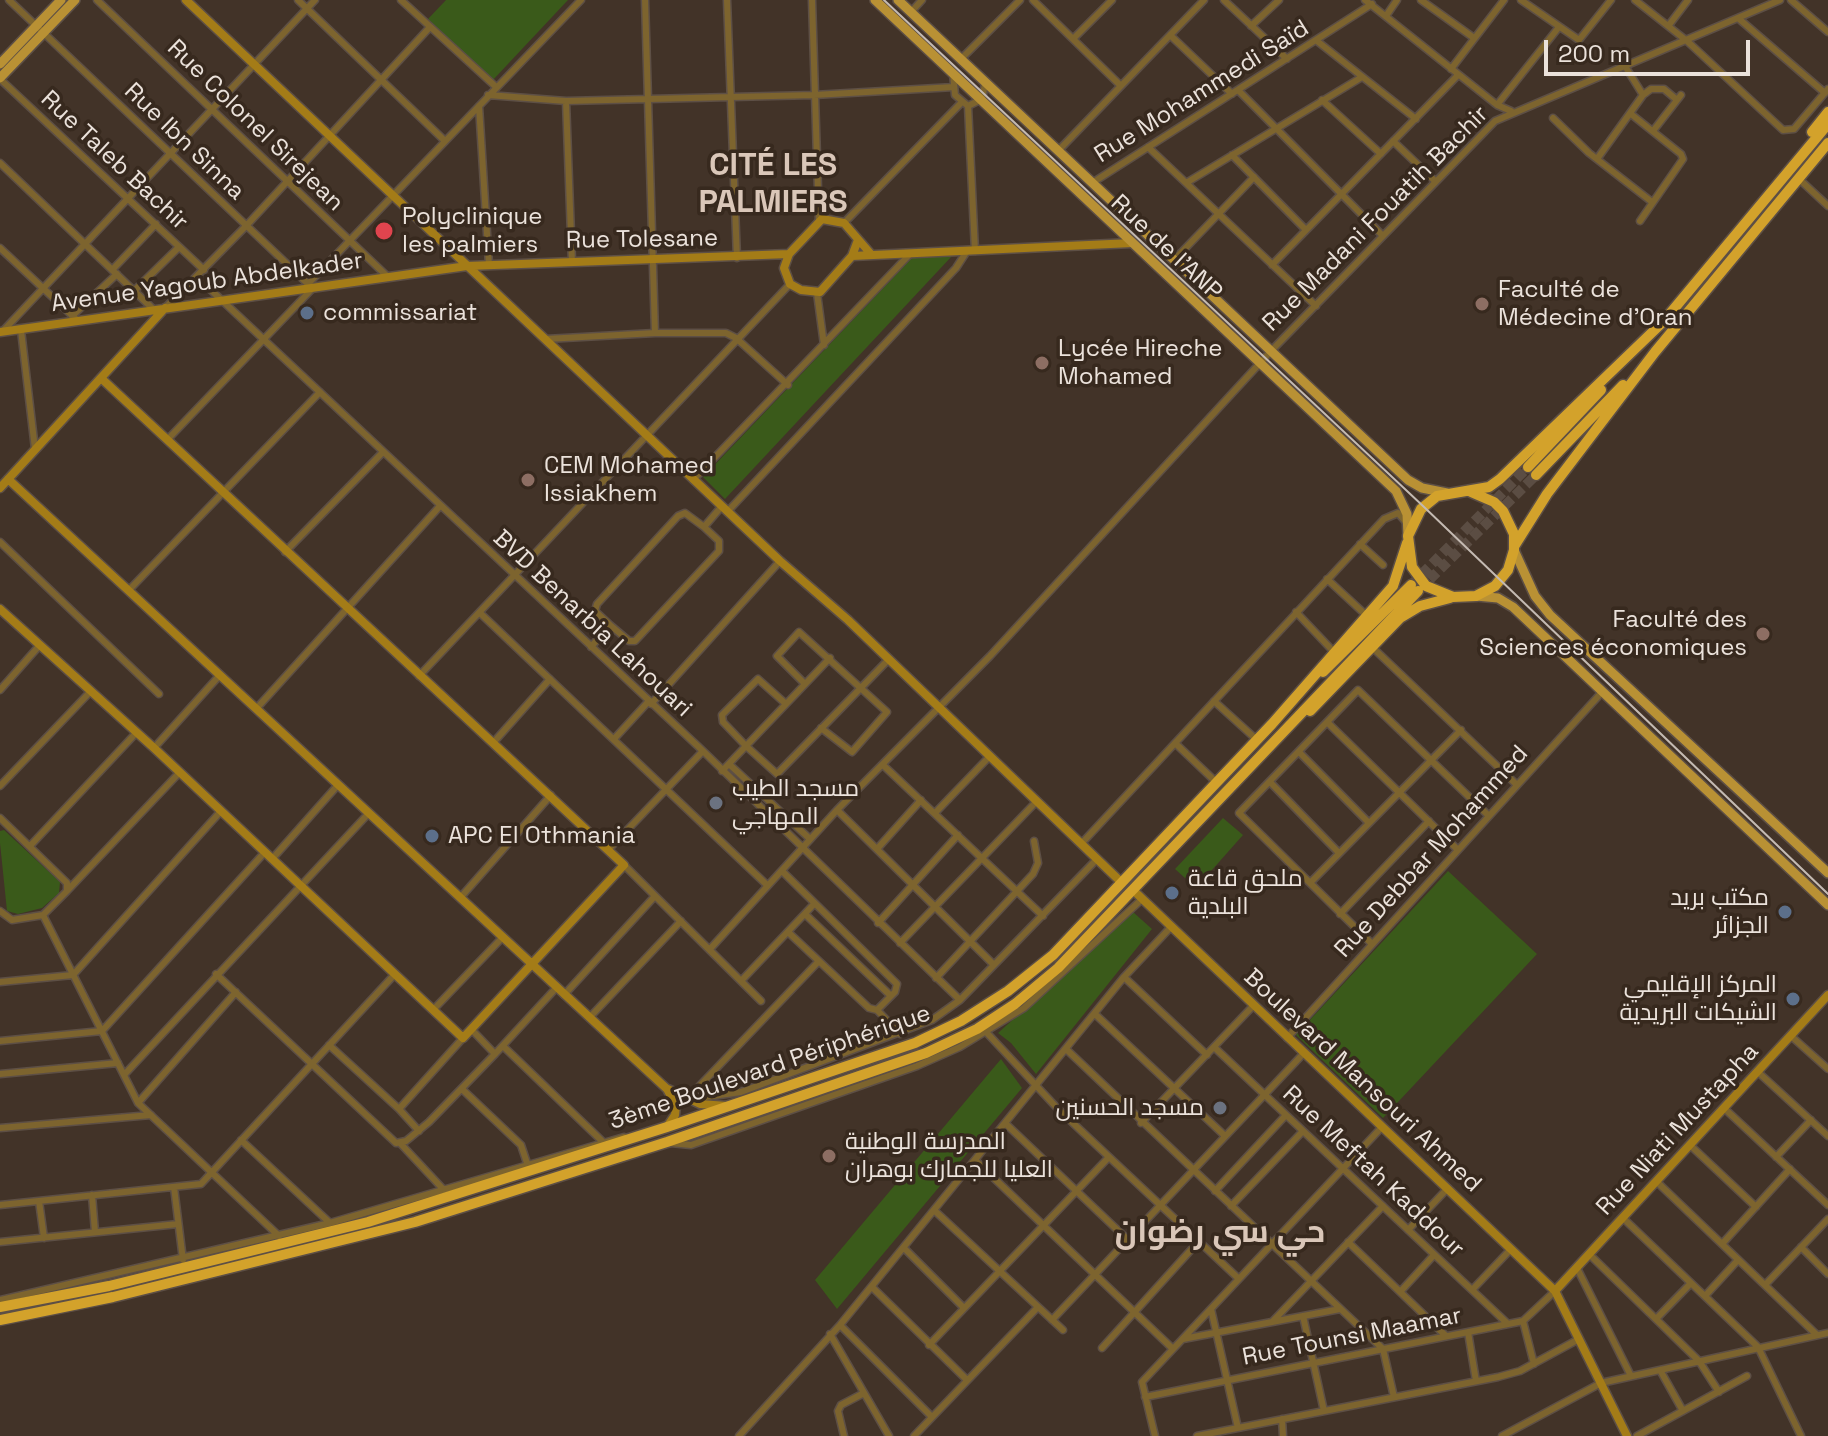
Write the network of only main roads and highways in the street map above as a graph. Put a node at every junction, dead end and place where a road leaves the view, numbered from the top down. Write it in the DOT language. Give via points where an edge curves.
graph roads {
  1 [pos="61,0"];
  2 [pos="75,0"];
  3 [pos="875,0"];
  4 [pos="898,0"];
  5 [pos="40,29"];
  6 [pos="0,64"];
  7 [pos="0,78"];
  8 [pos="1828,112"];
  9 [pos="1828,124"];
  10 [pos="1826,145"];
  11 [pos="1783,177"];
  12 [pos="1667,318"];
  13 [pos="1655,352"];
  14 [pos="1266,357"];
  15 [pos="1471,492"];
  16 [pos="1447,493"];
  17 [pos="1407,535"];
  18 [pos="1514,549"];
  19 [pos="1476,596"];
  20 [pos="1453,597"];
  21 [pos="1285,710"];
  22 [pos="1261,755"];
  23 [pos="1828,873"];
  24 [pos="1826,904"];
  25 [pos="0,1307"];
  26 [pos="0,1320"];
  1 -- 5 [label="main road"];
  2 -- 5 [label="main road"];
  3 -- 14 [label="main road, Rue de l'ANP" via="1132,243"];
  4 -- 14 [label="main road, Rue de l'ANP" via="1175,259"];
  5 -- 6 [label="main road"];
  5 -- 7 [label="main road"];
  8 -- 11 [label="highway"];
  9 -- 11 [label="highway"];
  10 -- 13 [label="highway"];
  11 -- 12 [label="highway"];
  12 -- 13 [label="highway" via="1532,471"];
  12 -- 15 [label="highway" via="1500,479"];
  13 -- 18 [label="highway" via="1547,494"];
  14 -- 16 [label="main road, Rue de l'ANP" via="1408,480"];
  14 -- 17 [label="main road, Rue de l'ANP" via="1396,491 1407,514"];
  15 -- 16 [label="highway"];
  15 -- 18 [label="highway" via="1503,511 1514,534"];
  16 -- 17 [label="highway" via="1421,509"];
  17 -- 20 [label="highway" via="1418,577 1436,592"];
  17 -- 21 [label="highway, 3ème Boulevard Périphérique" via="1393,586"];
  18 -- 19 [label="highway" via="1501,579"];
  18 -- 23 [label="main road" via="1530,588 1550,615"];
  19 -- 20 [label="highway"];
  19 -- 24 [label="main road" via="1506,601"];
  20 -- 22 [label="highway" via="1400,618 1273,749"];
  21 -- 22 [label="highway, 3ème Boulevard Périphérique" via="1414,588"];
  21 -- 25 [label="highway, 3ème Boulevard Périphérique" via="1031,974 961,1021 915,1043 368,1222 109,1286"];
  22 -- 26 [label="highway, 3ème Boulevard Périphérique" via="1058,968 977,1029 926,1053 667,1142 374,1233"];
}
